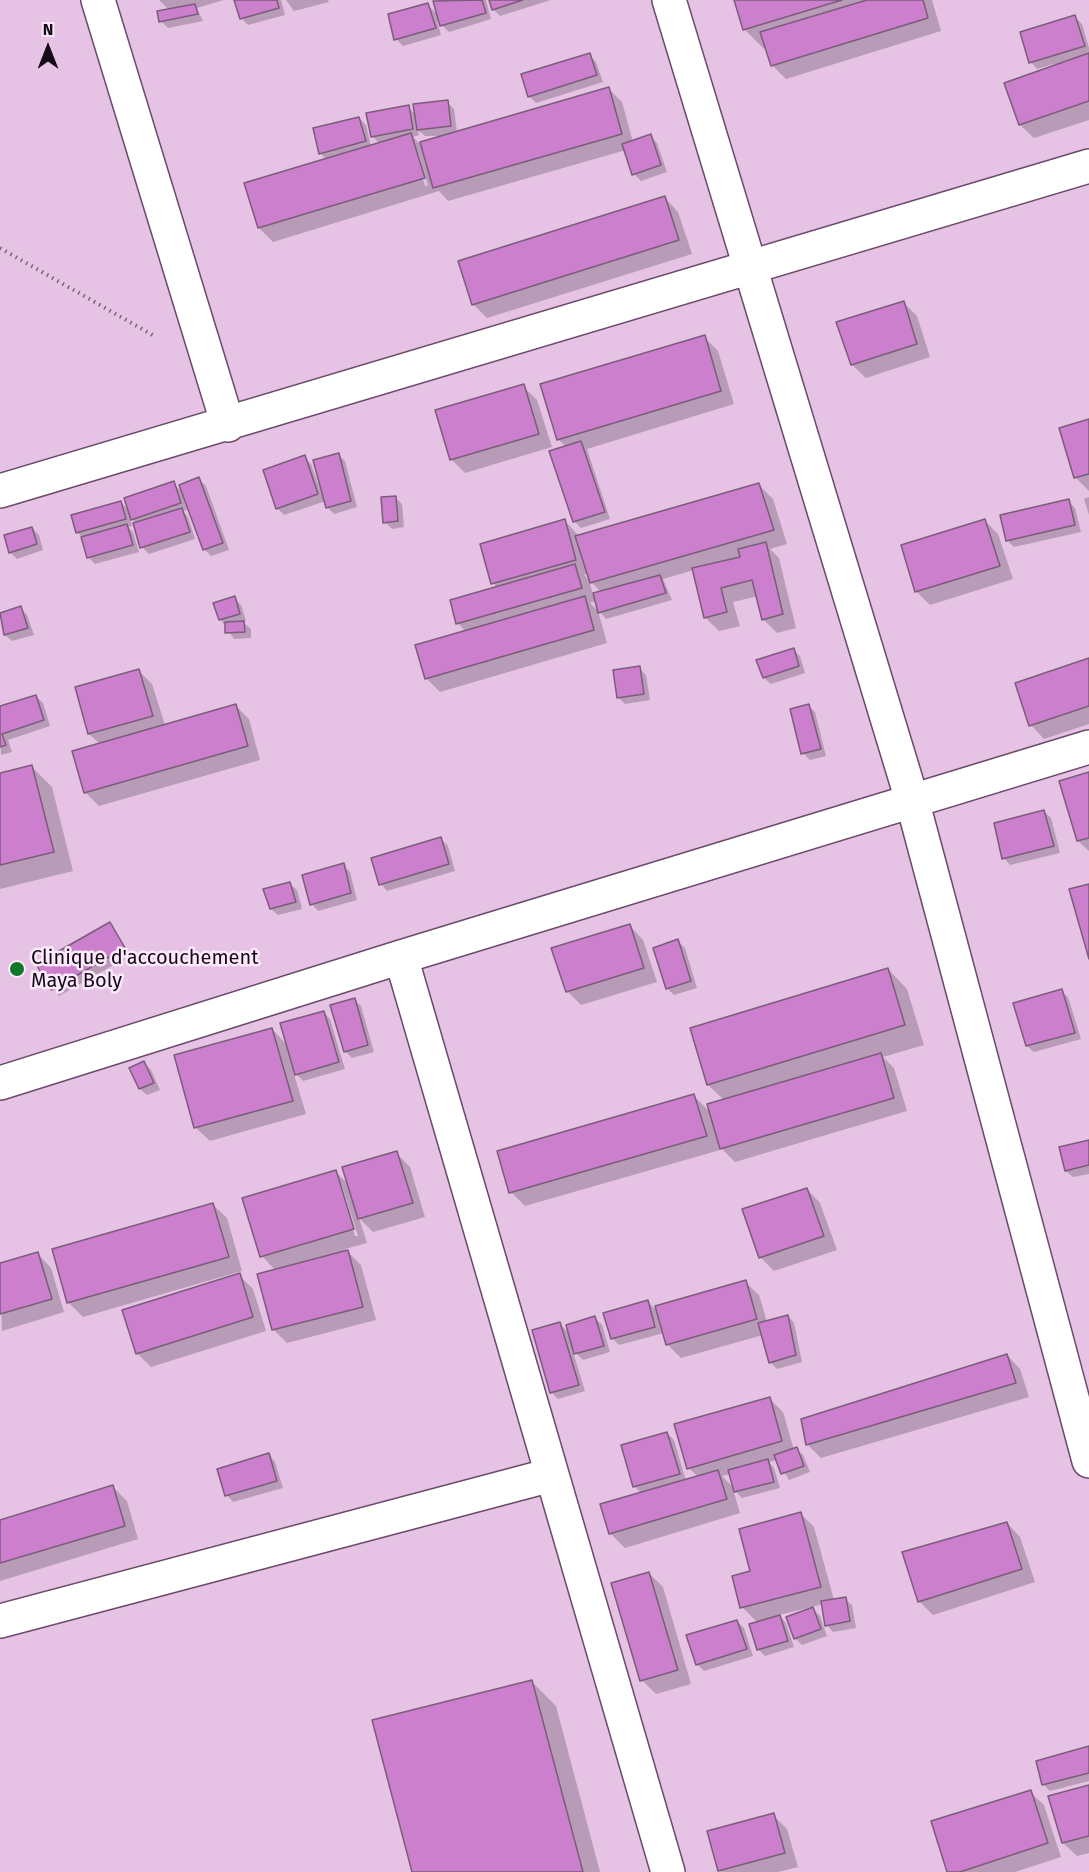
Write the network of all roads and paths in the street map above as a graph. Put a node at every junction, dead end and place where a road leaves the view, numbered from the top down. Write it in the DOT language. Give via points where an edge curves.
graph roads {
  1 [pos="98,0"];
  2 [pos="669,0"];
  3 [pos="1089,166"];
  4 [pos="0,248"];
  5 [pos="752,269"];
  6 [pos="211,368"];
  7 [pos="228,425"];
  8 [pos="0,492"];
  9 [pos="1089,747"];
  10 [pos="912,800"];
  11 [pos="401,957"];
  12 [pos="0,1083"];
  13 [pos="1089,1461"];
  14 [pos="551,1475"];
  15 [pos="0,1621"];
  16 [pos="668,1872"];
  1 -- 6 [label="street"];
  2 -- 5 [label="street"];
  3 -- 5 [label="street"];
  4 -- 6 [label="path"];
  5 -- 7 [label="street"];
  5 -- 10 [label="street"];
  6 -- 7 [label="street"];
  7 -- 8 [label="street"];
  9 -- 10 [label="street"];
  10 -- 11 [label="street"];
  10 -- 13 [label="street"];
  11 -- 12 [label="street"];
  11 -- 14 [label="street"];
  14 -- 15 [label="street"];
  14 -- 16 [label="street"];
}
